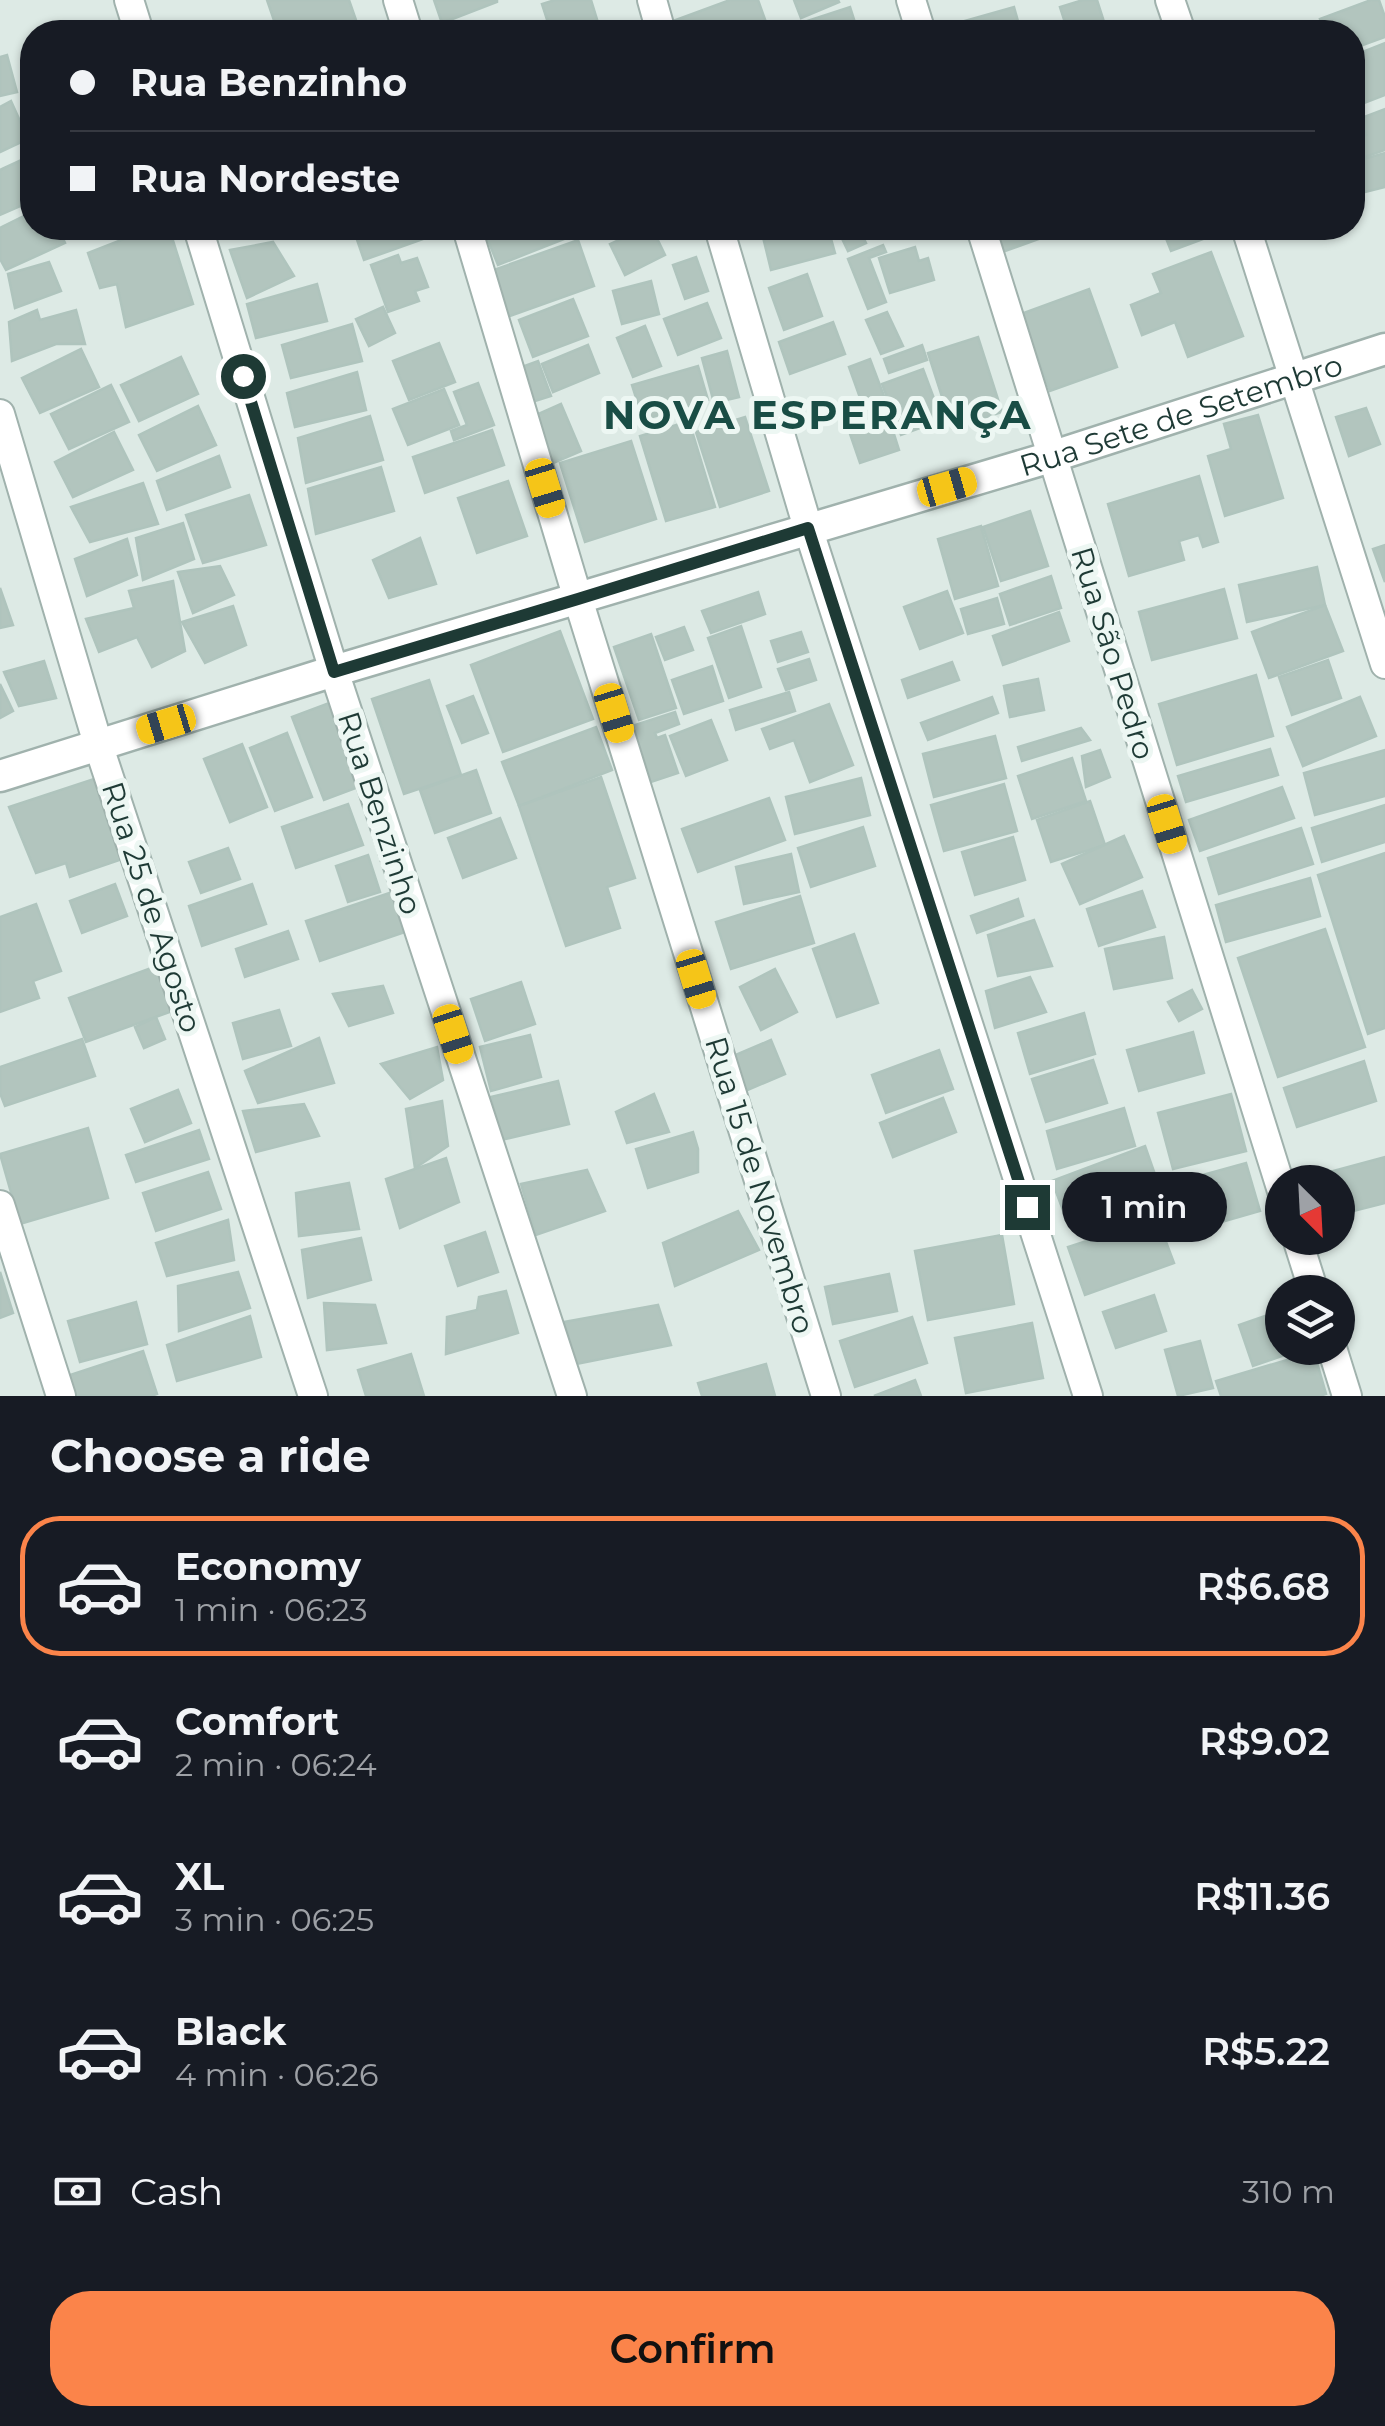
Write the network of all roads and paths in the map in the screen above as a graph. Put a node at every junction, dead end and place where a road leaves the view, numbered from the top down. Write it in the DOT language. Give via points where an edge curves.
graph roads {
  1 [pos="202,240"];
  2 [pos="471,240"];
  3 [pos="723,240"];
  4 [pos="985,240"];
  5 [pos="1250,240"];
  6 [pos="1385,349"];
  7 [pos="1296,380"];
  8 [pos="0,414"];
  9 [pos="1051,457"];
  10 [pos="808,528"];
  11 [pos="578,599"];
  12 [pos="1385,664"];
  13 [pos="334,672"];
  14 [pos="98,744"];
  15 [pos="0,776"];
  16 [pos="1274,1165"];
  17 [pos="0,1205"];
  18 [pos="1337,1365"];
  19 [pos="61,1396"];
  20 [pos="312,1396"];
  21 [pos="572,1396"];
  22 [pos="826,1396"];
  23 [pos="1088,1396"];
  24 [pos="1347,1396"];
  1 -- 13 [label="street, Rua Benzinho"];
  2 -- 11 [label="street, Rua 15 de Novembro"];
  3 -- 10 [label="street"];
  4 -- 9 [label="street, Rua São Pedro"];
  5 -- 7 [label="street"];
  6 -- 7 [label="street, Rua Sete de Setembro"];
  7 -- 9 [label="street, Rua Sete de Setembro"];
  7 -- 12 [label="street"];
  8 -- 14 [label="street, Rua 25 de Agosto"];
  9 -- 10 [label="street, Rua Sete de Setembro"];
  9 -- 16 [label="street, Rua São Pedro"];
  10 -- 11 [label="street, Rua Sete de Setembro"];
  10 -- 23 [label="street"];
  11 -- 13 [label="street, Rua Sete de Setembro"];
  11 -- 22 [label="street, Rua 15 de Novembro"];
  13 -- 14 [label="street, Rua Sete de Setembro"];
  13 -- 21 [label="street, Rua Benzinho"];
  14 -- 15 [label="street, Rua Sete de Setembro"];
  14 -- 20 [label="street, Rua 25 de Agosto"];
  17 -- 19 [label="street"];
  18 -- 24 [label="street"];
}
